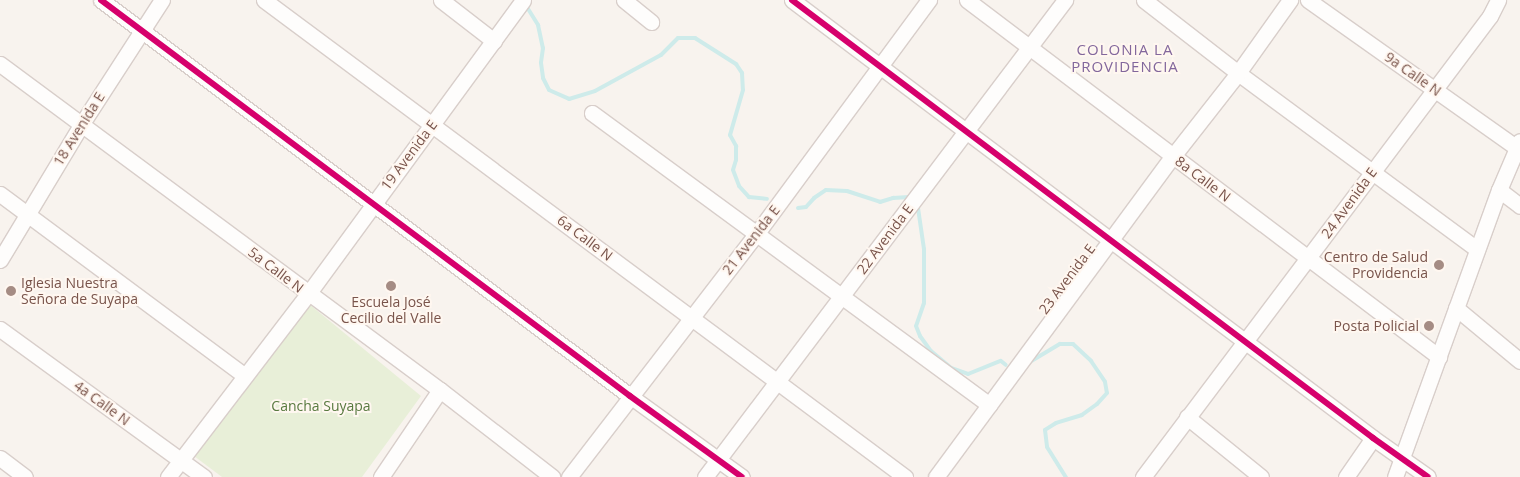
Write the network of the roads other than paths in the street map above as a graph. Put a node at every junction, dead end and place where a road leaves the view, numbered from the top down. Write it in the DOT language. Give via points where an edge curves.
graph roads {
  1 [pos="101,0"];
  2 [pos="162,0"];
  3 [pos="264,0"];
  4 [pos="441,0"];
  5 [pos="523,0"];
  6 [pos="624,0"];
  7 [pos="792,0"];
  8 [pos="929,0"];
  9 [pos="966,0"];
  10 [pos="1065,0"];
  11 [pos="1144,0"];
  12 [pos="1290,0"];
  13 [pos="1308,0"];
  14 [pos="1498,0"];
  15 [pos="651,22"];
  16 [pos="143,31"];
  17 [pos="494,41"];
  18 [pos="1029,48"];
  19 [pos="0,64"];
  20 [pos="879,66"];
  21 [pos="1238,73"];
  22 [pos="1433,88"];
  23 [pos="592,113"];
  24 [pos="81,125"];
  25 [pos="432,125"];
  26 [pos="967,130"];
  27 [pos="1519,144"];
  28 [pos="1173,156"];
  29 [pos="1372,172"];
  30 [pos="1499,190"];
  31 [pos="0,194"];
  32 [pos="373,203"];
  33 [pos="1520,206"];
  34 [pos="27,214"];
  35 [pos="757,233"];
  36 [pos="1111,240"];
  37 [pos="1477,249"];
  38 [pos="1308,258"];
  39 [pos="0,260"];
  40 [pos="308,294"];
  41 [pos="842,295"];
  42 [pos="1456,308"];
  43 [pos="690,317"];
  44 [pos="0,329"];
  45 [pos="1244,340"];
  46 [pos="1439,357"];
  47 [pos="1520,361"];
  48 [pos="245,376"];
  49 [pos="777,382"];
  50 [pos="440,390"];
  51 [pos="630,396"];
  52 [pos="989,405"];
  53 [pos="1187,417"];
  54 [pos="1373,438"];
  55 [pos="0,458"];
  56 [pos="1402,459"];
  57 [pos="181,460"];
  58 [pos="718,460"];
  59 [pos="25,477"];
  60 [pos="168,477"];
  61 [pos="204,477"];
  62 [pos="381,477"];
  63 [pos="552,477"];
  64 [pos="569,477"];
  65 [pos="705,477"];
  66 [pos="742,477"];
  67 [pos="905,477"];
  68 [pos="936,477"];
  69 [pos="1143,477"];
  70 [pos="1261,477"];
  71 [pos="1346,477"];
  72 [pos="1395,477"];
  73 [pos="1428,477"];
  1 -- 16 [label="street"];
  2 -- 16 [label="street, 18 Avenida E"];
  3 -- 25 [label="street, 6a Calle N"];
  4 -- 17 [label="street"];
  5 -- 17 [label="street, 19 Avenida E"];
  6 -- 15 [label="street"];
  7 -- 20 [label="street"];
  8 -- 20 [label="street, 21 Avenida E"];
  9 -- 18 [label="street, 8a Calle N"];
  10 -- 18 [label="street, 22 Avenida E"];
  11 -- 21 [label="street"];
  12 -- 21 [label="street, 23 Avenida E"];
  13 -- 22 [label="street, 9a Calle N"];
  14 -- 22 [label="street, 24 Avenida E" via="1490,16"];
  16 -- 24 [label="street, 18 Avenida E"];
  16 -- 32 [label="street"];
  17 -- 25 [label="street, 19 Avenida E"];
  18 -- 26 [label="street, 22 Avenida E"];
  18 -- 28 [label="street, 8a Calle N"];
  19 -- 24 [label="street, 5a Calle N"];
  20 -- 26 [label="street"];
  20 -- 35 [label="street, 21 Avenida E"];
  21 -- 28 [label="street, 23 Avenida E"];
  21 -- 29 [label="street"];
  22 -- 27 [label="street, 9a Calle N"];
  22 -- 29 [label="street, 24 Avenida E"];
  23 -- 35 [label="street"];
  24 -- 34 [label="street, 18 Avenida E"];
  24 -- 40 [label="street, 5a Calle N"];
  25 -- 32 [label="street, 19 Avenida E"];
  25 -- 43 [label="street, 6a Calle N"];
  26 -- 36 [label="street"];
  26 -- 41 [label="street, 22 Avenida E"];
  27 -- 30 [label="street"];
  28 -- 36 [label="street, 23 Avenida E"];
  28 -- 38 [label="street, 8a Calle N"];
  29 -- 37 [label="street"];
  29 -- 38 [label="street, 24 Avenida E"];
  30 -- 33 [label="street"];
  30 -- 37 [label="street"];
  31 -- 34 [label="street"];
  32 -- 40 [label="street, 19 Avenida E"];
  32 -- 51 [label="street"];
  34 -- 39 [label="street, 18 Avenida E"];
  34 -- 48 [label="street"];
  35 -- 41 [label="street"];
  35 -- 43 [label="street, 21 Avenida E"];
  36 -- 45 [label="street"];
  36 -- 52 [label="street, 23 Avenida E"];
  37 -- 42 [label="street"];
  38 -- 45 [label="street, 24 Avenida E"];
  38 -- 46 [label="street, 8a Calle N"];
  40 -- 48 [label="street, 19 Avenida E"];
  40 -- 50 [label="street, 5a Calle N"];
  41 -- 49 [label="street, 22 Avenida E"];
  41 -- 52 [label="street"];
  42 -- 46 [label="street"];
  42 -- 47 [label="street"];
  43 -- 49 [label="street, 6a Calle N"];
  43 -- 51 [label="street, 21 Avenida E"];
  44 -- 57 [label="street, 4a Calle N"];
  45 -- 53 [label="street, 24 Avenida E"];
  45 -- 54 [label="street"];
  46 -- 56 [label="street"];
  48 -- 57 [label="street, 19 Avenida E"];
  49 -- 58 [label="street, 22 Avenida E"];
  49 -- 67 [label="street, 6a Calle N"];
  50 -- 62 [label="street"];
  50 -- 63 [label="street, 5a Calle N"];
  51 -- 58 [label="street"];
  51 -- 64 [label="street, 21 Avenida E"];
  52 -- 68 [label="street, 23 Avenida E"];
  53 -- 69 [label="street, 24 Avenida E"];
  53 -- 70 [label="street"];
  54 -- 56 [label="street"];
  54 -- 71 [label="street"];
  55 -- 59 [label="street"];
  56 -- 72 [label="street"];
  56 -- 73 [label="street"];
  57 -- 60 [label="street, 19 Avenida E"];
  57 -- 61 [label="street, 4a Calle N"];
  58 -- 65 [label="street, 22 Avenida E"];
  58 -- 66 [label="street"];
}
